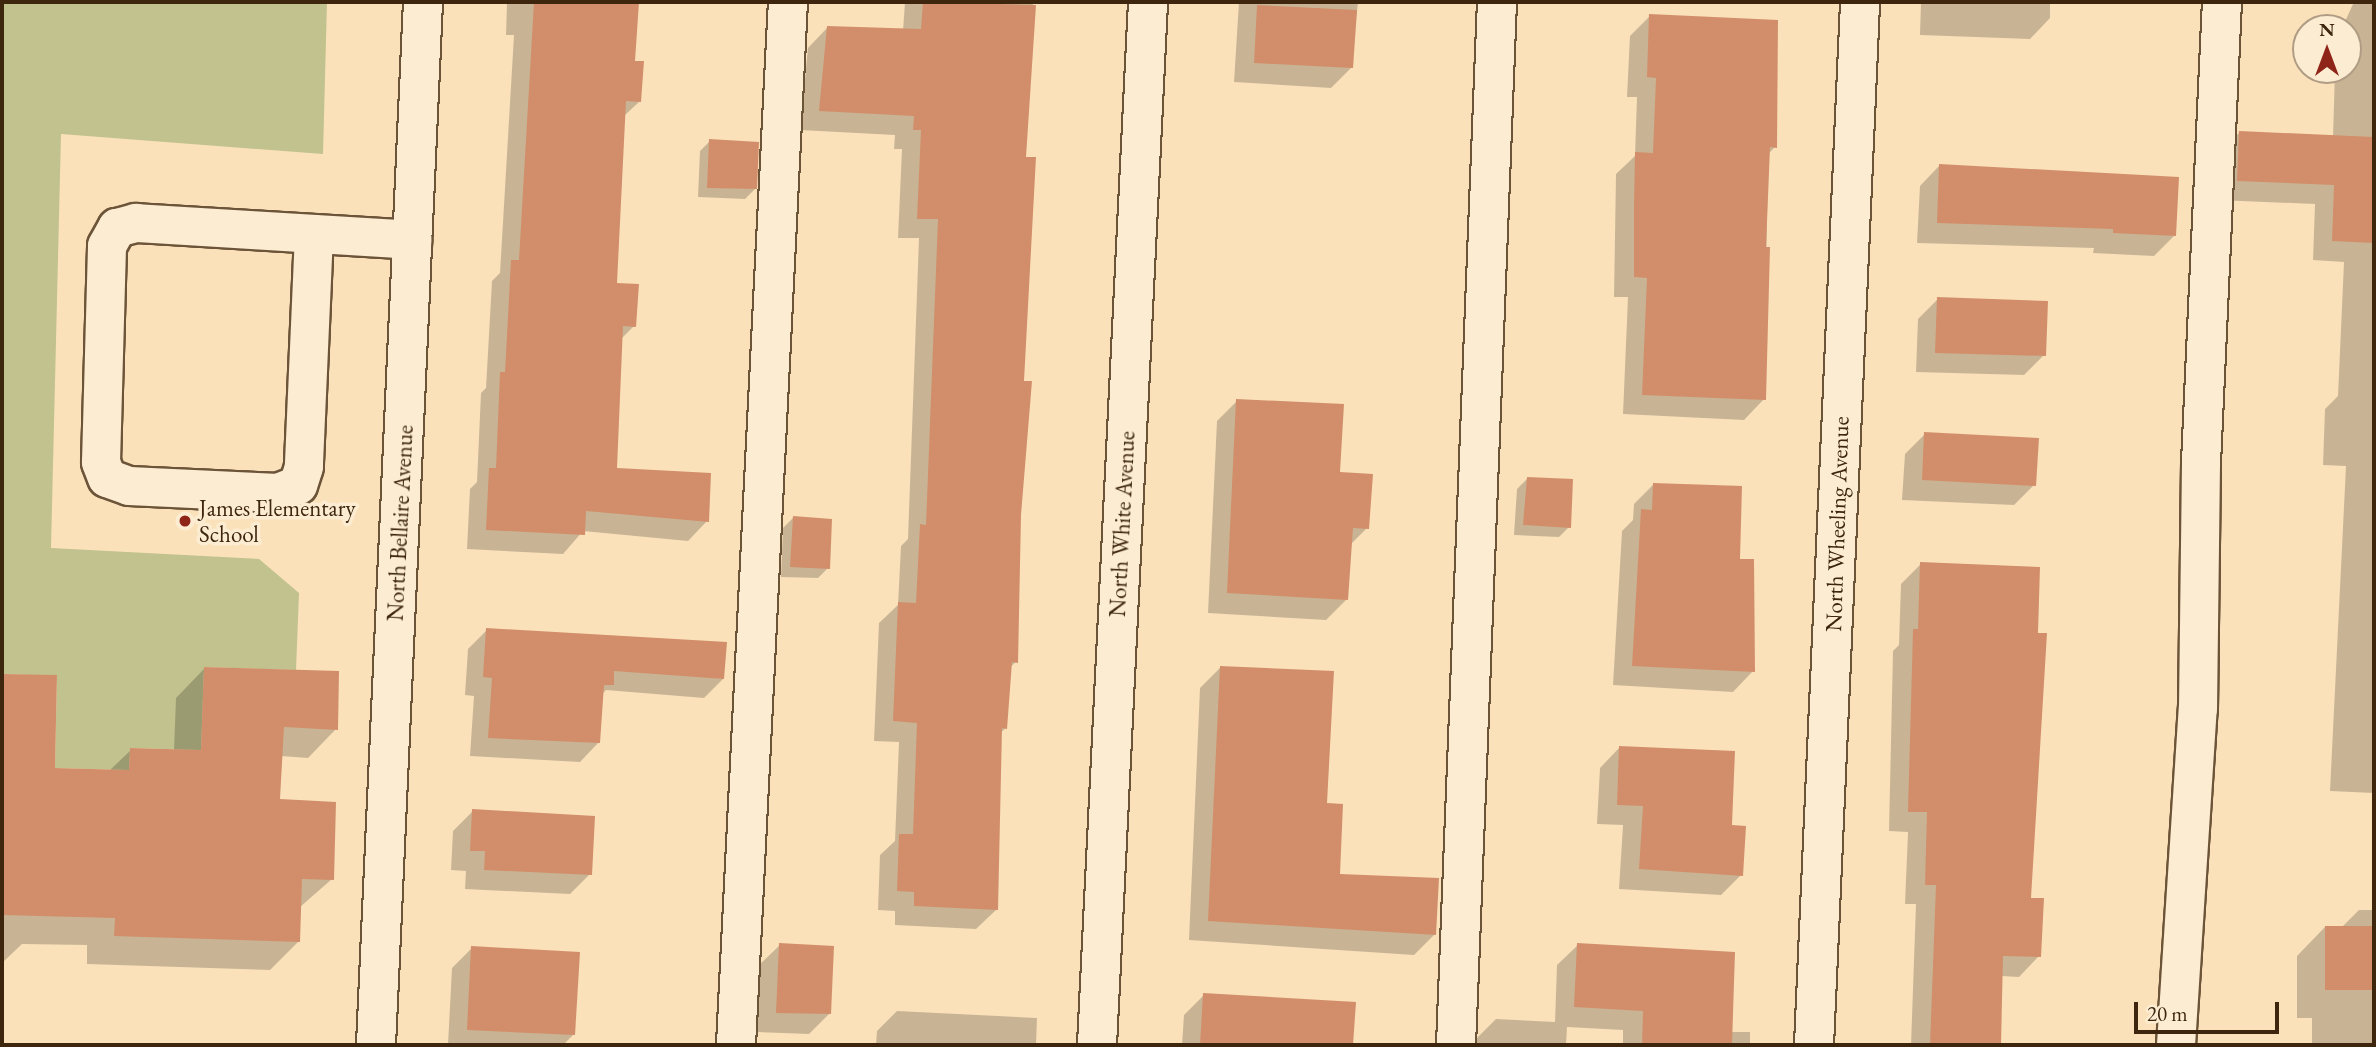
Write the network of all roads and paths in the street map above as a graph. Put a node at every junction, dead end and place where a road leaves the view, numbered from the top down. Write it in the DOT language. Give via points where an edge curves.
graph roads {
  1 [pos="423,2"];
  2 [pos="788,2"];
  3 [pos="1148,2"];
  4 [pos="1497,2"];
  5 [pos="1860,2"];
  6 [pos="2222,2"];
  7 [pos="314,234"];
  8 [pos="412,240"];
  9 [pos="376,1045"];
  10 [pos="736,1045"];
  11 [pos="1097,1045"];
  12 [pos="1456,1045"];
  13 [pos="1814,1045"];
  14 [pos="2176,1045"];
  1 -- 8 [label="street, North Bellaire Avenue"];
  2 -- 10 [label="street"];
  3 -- 11 [label="street, North White Avenue"];
  4 -- 12 [label="street"];
  5 -- 13 [label="street, North Wheeling Avenue"];
  6 -- 14 [label="street" via="2201,463 2198,721"];
  7 -- 7 [label="street" via="136,223 117,228 107,246 101,461 107,478 129,486 278,493 298,485 304,467"];
  7 -- 8 [label="street"];
  8 -- 9 [label="street, North Bellaire Avenue"];
}
